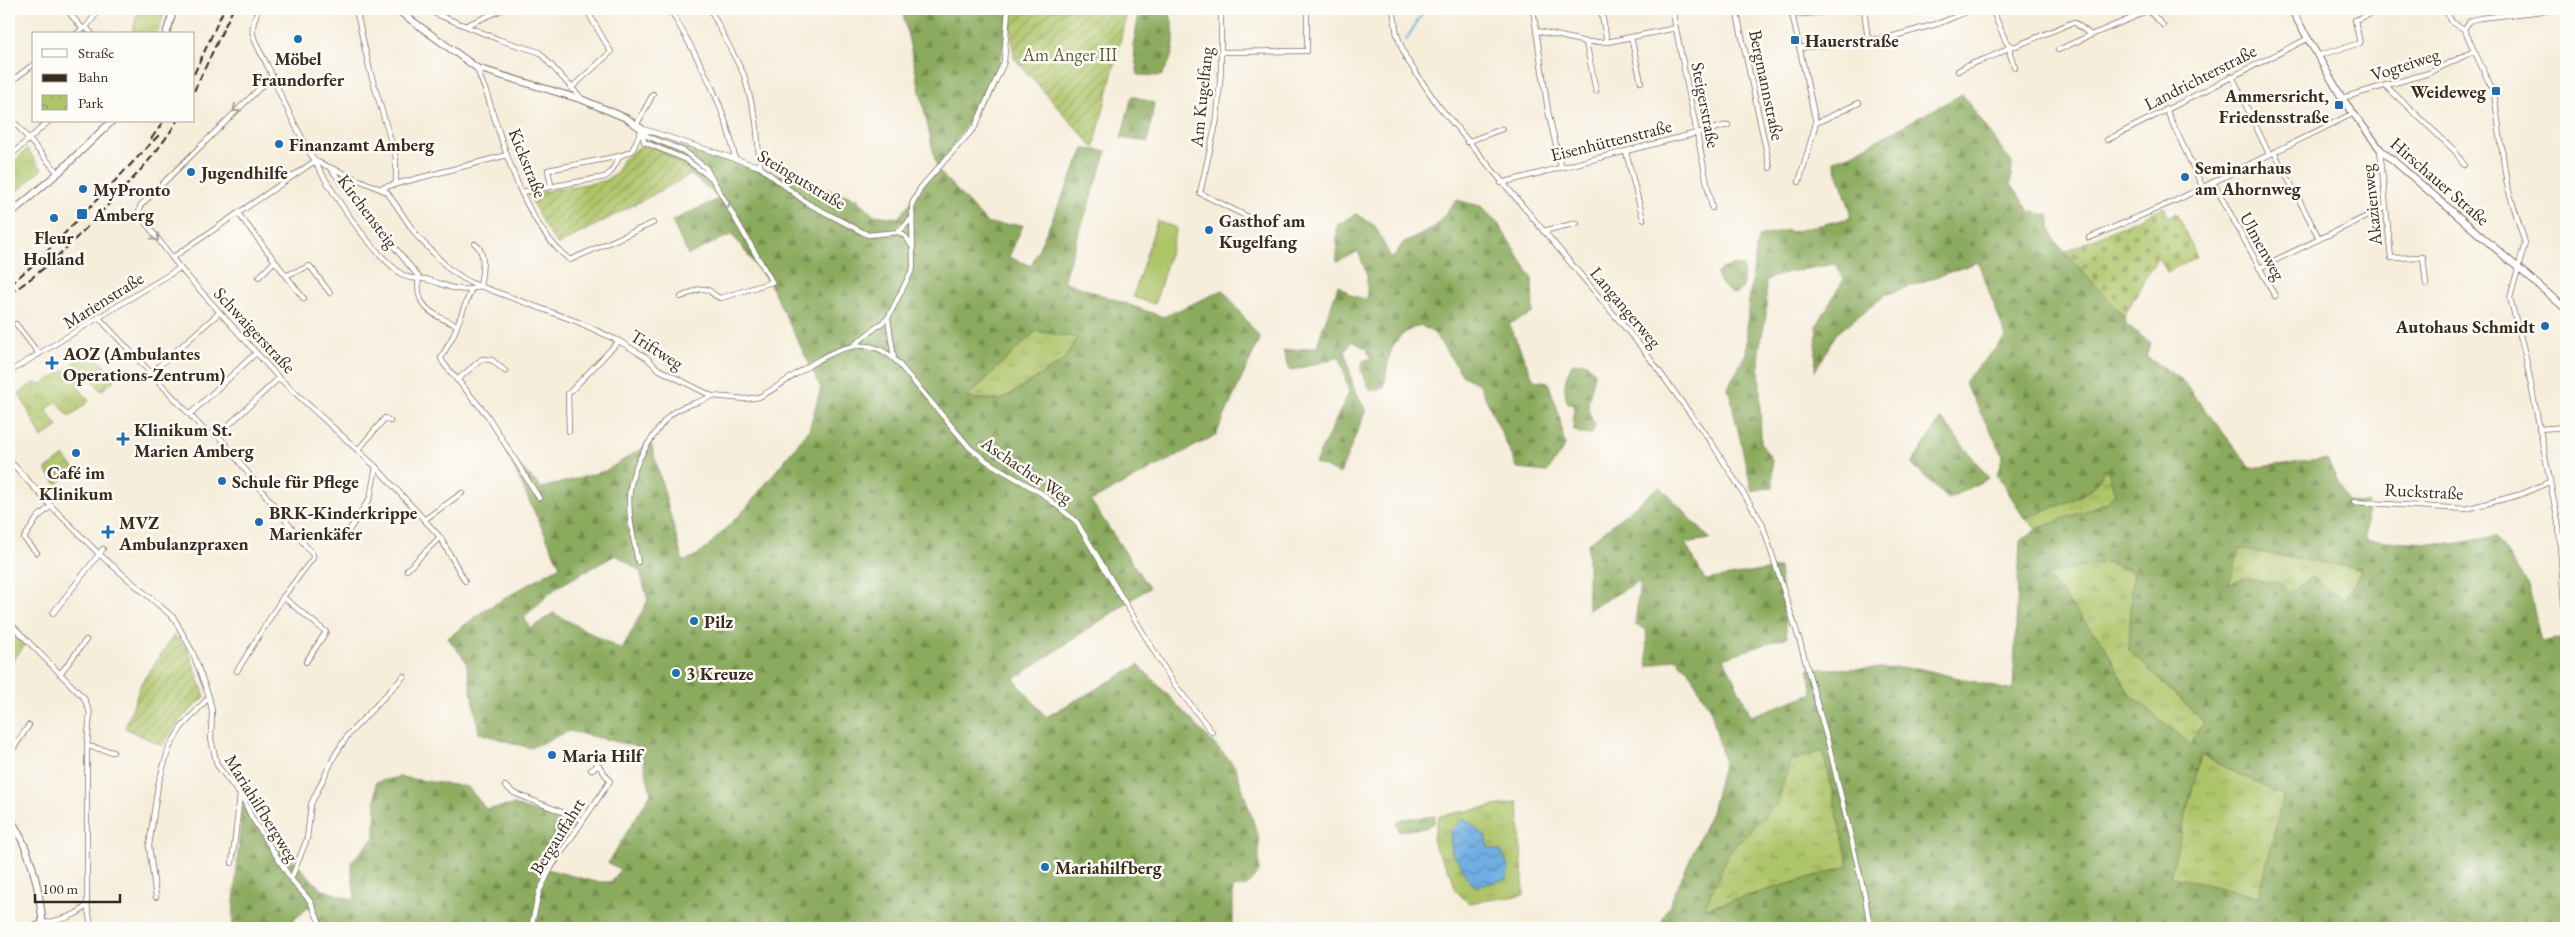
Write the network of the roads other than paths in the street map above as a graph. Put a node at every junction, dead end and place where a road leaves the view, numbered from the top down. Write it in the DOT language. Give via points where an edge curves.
graph roads {
  1 [pos="66,9"];
  2 [pos="100,9"];
  3 [pos="174,9"];
  4 [pos="258,9"];
  5 [pos="356,9"];
  6 [pos="396,9"];
  7 [pos="424,9"];
  8 [pos="504,9"];
  9 [pos="586,9"];
  10 [pos="670,9"];
  11 [pos="710,9"];
  12 [pos="1008,9"];
  13 [pos="1221,9"];
  14 [pos="1307,9"];
  15 [pos="1393,9"];
  16 [pos="1533,9"];
  17 [pos="1601,9"];
  18 [pos="1672,9"];
  19 [pos="1736,9"];
  20 [pos="1791,9"];
  21 [pos="1860,9"];
  22 [pos="1864,9"];
  23 [pos="1973,9"];
  24 [pos="1992,9"];
  25 [pos="2148,9"];
  26 [pos="2291,9"];
  27 [pos="2445,9"];
  28 [pos="2561,9"];
  29 [pos="431,10"];
  30 [pos="2376,12"];
  31 [pos="1792,15"];
  32 [pos="467,25"];
  33 [pos="2163,26"];
  34 [pos="84,28"];
  35 [pos="1676,28"];
  36 [pos="2464,29"];
  37 [pos="1538,31"];
  38 [pos="79,32"];
  39 [pos="89,32"];
  40 [pos="167,32"];
  41 [pos="2091,36"];
  42 [pos="1632,37"];
  43 [pos="2307,39"];
  44 [pos="1868,40"];
  45 [pos="1586,42"];
  46 [pos="1607,42"];
  47 [pos="2010,46"];
  48 [pos="1799,48"];
  49 [pos="2058,50"];
  50 [pos="2474,51"];
  51 [pos="1221,52"];
  52 [pos="2317,56"];
  53 [pos="32,66"];
  54 [pos="477,68"];
  55 [pos="2015,68"];
  56 [pos="1958,71"];
  57 [pos="272,76"];
  58 [pos="2232,76"];
  59 [pos="1641,82"];
  60 [pos="9,83"];
  61 [pos="2386,86"];
  62 [pos="571,88"];
  63 [pos="1596,91"];
  64 [pos="653,94"];
  65 [pos="2342,98"];
  66 [pos="582,100"];
  67 [pos="1859,103"];
  68 [pos="2166,109"];
  69 [pos="2352,114"];
  70 [pos="9,116"];
  71 [pos="48,122"];
  72 [pos="111,122"];
  73 [pos="1816,122"];
  74 [pos="1728,125"];
  75 [pos="640,126"];
  76 [pos="1502,129"];
  77 [pos="1698,132"];
  78 [pos="30,140"];
  79 [pos="2106,140"];
  80 [pos="1467,142"];
  81 [pos="2380,149"];
  82 [pos="1626,152"];
  83 [pos="2272,153"];
  84 [pos="507,155"];
  85 [pos="620,156"];
  86 [pos="9,157"];
  87 [pos="736,158"];
  88 [pos="315,160"];
  89 [pos="2464,165"];
  90 [pos="760,167"];
  91 [pos="1562,167"];
  92 [pos="329,168"];
  93 [pos="1770,168"];
  94 [pos="58,173"];
  95 [pos="1501,182"];
  96 [pos="1799,182"];
  97 [pos="2213,182"];
  98 [pos="396,184"];
  99 [pos="551,185"];
  100 [pos="2202,186"];
  101 [pos="381,188"];
  102 [pos="521,192"];
  103 [pos="1712,208"];
  104 [pos="2384,208"];
  105 [pos="238,213"];
  106 [pos="9,215"];
  107 [pos="1248,216"];
  108 [pos="912,218"];
  109 [pos="1644,219"];
  110 [pos="653,223"];
  111 [pos="1577,223"];
  112 [pos="899,232"];
  113 [pos="1543,232"];
  114 [pos="2089,238"];
  115 [pos="2320,238"];
  116 [pos="475,244"];
  117 [pos="913,248"];
  118 [pos="172,258"];
  119 [pos="275,261"];
  120 [pos="180,268"];
  121 [pos="2259,268"];
  122 [pos="2520,269"];
  123 [pos="287,275"];
  124 [pos="259,276"];
  125 [pos="418,280"];
  126 [pos="2426,284"];
  127 [pos="480,286"];
  128 [pos="472,290"];
  129 [pos="330,293"];
  130 [pos="2275,296"];
  131 [pos="681,298"];
  132 [pos="304,299"];
  133 [pos="2566,308"];
  134 [pos="219,313"];
  135 [pos="888,318"];
  136 [pos="100,319"];
  137 [pos="16,324"];
  138 [pos="457,325"];
  139 [pos="619,341"];
  140 [pos="854,345"];
  141 [pos="256,353"];
  142 [pos="39,354"];
  143 [pos="894,359"];
  144 [pos="504,371"];
  145 [pos="9,372"];
  146 [pos="151,373"];
  147 [pos="279,378"];
  148 [pos="456,380"];
  149 [pos="712,396"];
  150 [pos="190,414"];
  151 [pos="390,421"];
  152 [pos="2566,427"];
  153 [pos="2539,429"];
  154 [pos="569,431"];
  155 [pos="218,435"];
  156 [pos="358,450"];
  157 [pos="9,460"];
  158 [pos="376,466"];
  159 [pos="2549,482"];
  160 [pos="462,493"];
  161 [pos="540,498"];
  162 [pos="2354,502"];
  163 [pos="51,506"];
  164 [pos="424,520"];
  165 [pos="440,537"];
  166 [pos="344,538"];
  167 [pos="103,549"];
  168 [pos="38,553"];
  169 [pos="99,554"];
  170 [pos="638,562"];
  171 [pos="407,570"];
  172 [pos="465,581"];
  173 [pos="283,597"];
  174 [pos="53,613"];
  175 [pos="9,622"];
  176 [pos="2566,637"];
  177 [pos="86,640"];
  178 [pos="306,662"];
  179 [pos="237,671"];
  180 [pos="60,674"];
  181 [pos="404,676"];
  182 [pos="209,697"];
  183 [pos="29,724"];
  184 [pos="1212,732"];
  185 [pos="88,746"];
  186 [pos="113,752"];
  187 [pos="9,755"];
  188 [pos="591,770"];
  189 [pos="504,786"];
  190 [pos="240,795"];
  191 [pos="9,817"];
  192 [pos="582,820"];
  193 [pos="232,863"];
  194 [pos="291,879"];
  195 [pos="156,898"];
  196 [pos="87,904"];
  197 [pos="42,925"];
  198 [pos="91,926"];
  199 [pos="30,928"];
  200 [pos="322,928"];
  201 [pos="531,928"];
  202 [pos="1870,928"];
  1 -- 34 [label="street"];
  2 -- 34 [label="street"];
  3 -- 40 [label="street"];
  4 -- 57 [label="street, Kirchensteig" via="253,34"];
  5 -- 98 [label="street" via="370,71 396,158"];
  6 -- 54 [label="street, Steingutstraße"];
  7 -- 29 [label="street, Steingutstraße"];
  8 -- 32 [label="street"];
  9 -- 62 [label="street" via="611,52"];
  10 -- 87 [label="street" via="714,86"];
  11 -- 90 [label="street" via="744,75 756,120"];
  12 -- 108 [label="street" via="1004,62 975,126 921,187 912,204"];
  13 -- 51 [label="street, Am Kugelfang"];
  14 -- 51 [label="street" via="1307,51"];
  15 -- 80 [label="street, Langangerweg" via="1397,34 1406,58"];
  16 -- 37 [label="street"];
  17 -- 46 [label="street"];
  18 -- 35 [label="street, Steigerstraße"];
  19 -- 93 [label="street, Bergmannstraße"];
  20 -- 31 [label="street"];
  21 -- 31 [label="street"];
  22 -- 44 [label="street"];
  23 -- 44 [label="street" via="1940,23"];
  24 -- 47 [label="street"];
  25 -- 33 [label="street"];
  25 -- 41 [label="street"];
  26 -- 43 [label="street, Hirschauer Straße"];
  27 -- 36 [label="street" via="2452,22"];
  28 -- 36 [label="street" via="2480,18 2470,21"];
  29 -- 32 [label="street, Steingutstraße"];
  30 -- 52 [label="street" via="2355,20 2360,43"];
  31 -- 48 [label="street"];
  32 -- 62 [label="street, Steingutstraße" via="539,52"];
  34 -- 38 [label="street"];
  34 -- 39 [label="street"];
  35 -- 42 [label="street"];
  35 -- 77 [label="street, Steigerstraße"];
  36 -- 50 [label="street"];
  37 -- 45 [label="street"];
  37 -- 91 [label="street" via="1548,110"];
  41 -- 47 [label="street" via="2074,22"];
  41 -- 49 [label="street"];
  42 -- 46 [label="street"];
  42 -- 59 [label="street"];
  43 -- 52 [label="street, Hirschauer Straße"];
  43 -- 58 [label="street, Landrichterstraße"];
  44 -- 48 [label="street"];
  45 -- 46 [label="street"];
  45 -- 63 [label="street"];
  47 -- 55 [label="street"];
  47 -- 56 [label="street"];
  48 -- 73 [label="street"];
  50 -- 61 [label="street, Vogteiweg" via="2446,66"];
  50 -- 122 [label="street" via="2487,75 2496,103 2507,185 2525,242"];
  51 -- 107 [label="street, Am Kugelfang" via="1217,119 1200,193"];
  52 -- 65 [label="street, Hirschauer Straße"];
  53 -- 60 [label="street"];
  54 -- 66 [label="street, Steingutstraße"];
  54 -- 84 [label="street, Kickstraße"];
  57 -- 88 [label="street, Kirchensteig"];
  57 -- 118 [label="street, Schwaigerstraße, one-way" via="140,206 141,218"];
  58 -- 68 [label="street, Landrichterstraße"];
  58 -- 83 [label="street"];
  61 -- 65 [label="street, Vogteiweg"];
  61 -- 89 [label="street" via="2455,151"];
  62 -- 66 [label="street, Steingutstraße"];
  64 -- 75 [label="street"];
  65 -- 69 [label="street, Hirschauer Straße"];
  66 -- 75 [label="street, Steingutstraße"];
  67 -- 73 [label="street"];
  68 -- 79 [label="street, Landrichterstraße"];
  68 -- 100 [label="street"];
  69 -- 81 [label="street, Hirschauer Straße"];
  69 -- 83 [label="street"];
  70 -- 78 [label="street"];
  71 -- 78 [label="street"];
  72 -- 94 [label="street"];
  73 -- 96 [label="street"];
  74 -- 77 [label="street, Eisenhüttenstraße"];
  75 -- 85 [label="street" via="632,151"];
  75 -- 87 [label="street, Steingutstraße"];
  75 -- 131 [label="street, Steingutstraße, one-way" via="647,136 684,151 706,168 772,282 721,298 700,289"];
  76 -- 80 [label="street"];
  77 -- 82 [label="street, Eisenhüttenstraße"];
  77 -- 103 [label="street, Steigerstraße"];
  78 -- 86 [label="street"];
  78 -- 94 [label="street"];
  80 -- 95 [label="street, Langangerweg"];
  81 -- 104 [label="street, Akazienweg"];
  81 -- 122 [label="street, Hirschauer Straße"];
  82 -- 91 [label="street, Eisenhüttenstraße"];
  82 -- 109 [label="street"];
  83 -- 97 [label="street"];
  83 -- 115 [label="street"];
  84 -- 98 [label="street"];
  84 -- 102 [label="street, Kickstraße"];
  85 -- 99 [label="street" via="605,177"];
  85 -- 99 [label="street" via="548,170"];
  87 -- 90 [label="street, Steingutstraße"];
  88 -- 92 [label="street, Triftweg"];
  88 -- 105 [label="street"];
  88 -- 125 [label="street, Kirchensteig" via="376,250 401,274"];
  90 -- 112 [label="street, Steingutstraße" via="807,203 868,235"];
  91 -- 95 [label="street, Eisenhüttenstraße"];
  92 -- 101 [label="street, Triftweg"];
  92 -- 125 [label="street"];
  94 -- 106 [label="street"];
  95 -- 113 [label="street, Langangerweg"];
  97 -- 100 [label="street"];
  97 -- 121 [label="street, Ulmenweg"];
  98 -- 101 [label="street"];
  99 -- 102 [label="street"];
  100 -- 114 [label="street"];
  101 -- 127 [label="street, Triftweg" via="417,236 449,269"];
  102 -- 110 [label="street, Kickstraße" via="550,239 570,260"];
  104 -- 115 [label="street"];
  104 -- 126 [label="street, Akazienweg" via="2391,258 2423,257"];
  105 -- 118 [label="street"];
  105 -- 119 [label="street"];
  108 -- 112 [label="street"];
  108 -- 117 [label="street"];
  111 -- 113 [label="street"];
  112 -- 117 [label="street"];
  113 -- 202 [label="street, Langangerweg" via="1643,349 1684,403 1762,524 1829,746 1866,896"];
  115 -- 121 [label="street"];
  116 -- 127 [label="street" via="481,251"];
  117 -- 135 [label="street" via="913,268"];
  118 -- 120 [label="street, Schwaigerstraße"];
  119 -- 123 [label="street"];
  119 -- 124 [label="street"];
  120 -- 134 [label="street, Schwaigerstraße"];
  120 -- 136 [label="street, Marienstraße"];
  121 -- 130 [label="street, Ulmenweg"];
  122 -- 133 [label="street, Hirschauer Straße"];
  122 -- 153 [label="street" via="2512,284 2510,298 2525,354"];
  123 -- 129 [label="street" via="310,266"];
  123 -- 132 [label="street"];
  125 -- 128 [label="street, Kirchensteig" via="430,280 447,288"];
  125 -- 138 [label="street" via="424,305"];
  127 -- 128 [label="street"];
  127 -- 139 [label="street, Triftweg" via="578,322"];
  128 -- 138 [label="street"];
  134 -- 141 [label="street, Schwaigerstraße"];
  134 -- 146 [label="street"];
  135 -- 140 [label="street"];
  135 -- 143 [label="street"];
  136 -- 142 [label="street, Marienstraße"];
  136 -- 146 [label="street"];
  137 -- 142 [label="street"];
  138 -- 148 [label="street" via="441,358"];
  139 -- 149 [label="street, Triftweg" via="647,358 658,369"];
  139 -- 154 [label="street" via="568,394"];
  140 -- 143 [label="street, Aschacher Weg" via="872,346"];
  140 -- 149 [label="street, Triftweg" via="827,355 759,397"];
  141 -- 147 [label="street, Schwaigerstraße"];
  141 -- 150 [label="street"];
  142 -- 145 [label="street, Marienstraße"];
  143 -- 184 [label="street, Aschacher Weg" via="970,448 1041,493 1076,521 1172,681"];
  144 -- 148 [label="street" via="492,360 482,359"];
  146 -- 150 [label="street"];
  147 -- 155 [label="street"];
  147 -- 156 [label="street, Schwaigerstraße"];
  148 -- 161 [label="street" via="487,415"];
  149 -- 170 [label="street" via="672,413 644,449 632,474 628,499"];
  150 -- 155 [label="street" via="207,433"];
  151 -- 156 [label="street" via="385,418"];
  152 -- 153 [label="street"];
  153 -- 159 [label="street"];
  155 -- 173 [label="street" via="313,555"];
  156 -- 158 [label="street, Schwaigerstraße"];
  157 -- 163 [label="street, Mariahilfbergweg"];
  158 -- 164 [label="street, Schwaigerstraße"];
  158 -- 166 [label="street" via="370,498"];
  159 -- 162 [label="street, Ruckstraße" via="2522,494 2466,509"];
  159 -- 176 [label="street" via="2559,527"];
  160 -- 164 [label="street"];
  163 -- 168 [label="street" via="38,517 24,538"];
  163 -- 169 [label="street, Mariahilfbergweg"];
  164 -- 165 [label="street, Schwaigerstraße"];
  165 -- 171 [label="street"];
  165 -- 172 [label="street, Schwaigerstraße"];
  167 -- 169 [label="street"];
  169 -- 174 [label="street"];
  169 -- 182 [label="street, Mariahilfbergweg" via="174,618 193,653"];
  173 -- 178 [label="street" via="326,632"];
  173 -- 179 [label="street"];
  175 -- 180 [label="street"];
  177 -- 180 [label="street"];
  180 -- 185 [label="street" via="84,698 90,713"];
  181 -- 194 [label="street" via="348,735 335,755 311,804 307,840"];
  182 -- 190 [label="street, Mariahilfbergweg" via="214,758"];
  182 -- 195 [label="street" via="181,728 169,748 158,785 149,846"];
  183 -- 187 [label="street"];
  185 -- 186 [label="street"];
  185 -- 196 [label="street"];
  188 -- 192 [label="street, Bergauffahrt" via="598,764 610,782"];
  189 -- 192 [label="street"];
  190 -- 193 [label="street"];
  190 -- 194 [label="street, Mariahilfbergweg"];
  191 -- 197 [label="street" via="32,864"];
  192 -- 201 [label="street, Bergauffahrt" via="539,892"];
  194 -- 200 [label="street, Mariahilfbergweg" via="310,901"];
  196 -- 197 [label="street" via="68,917"];
  196 -- 198 [label="street"];
  197 -- 199 [label="street"];
}
